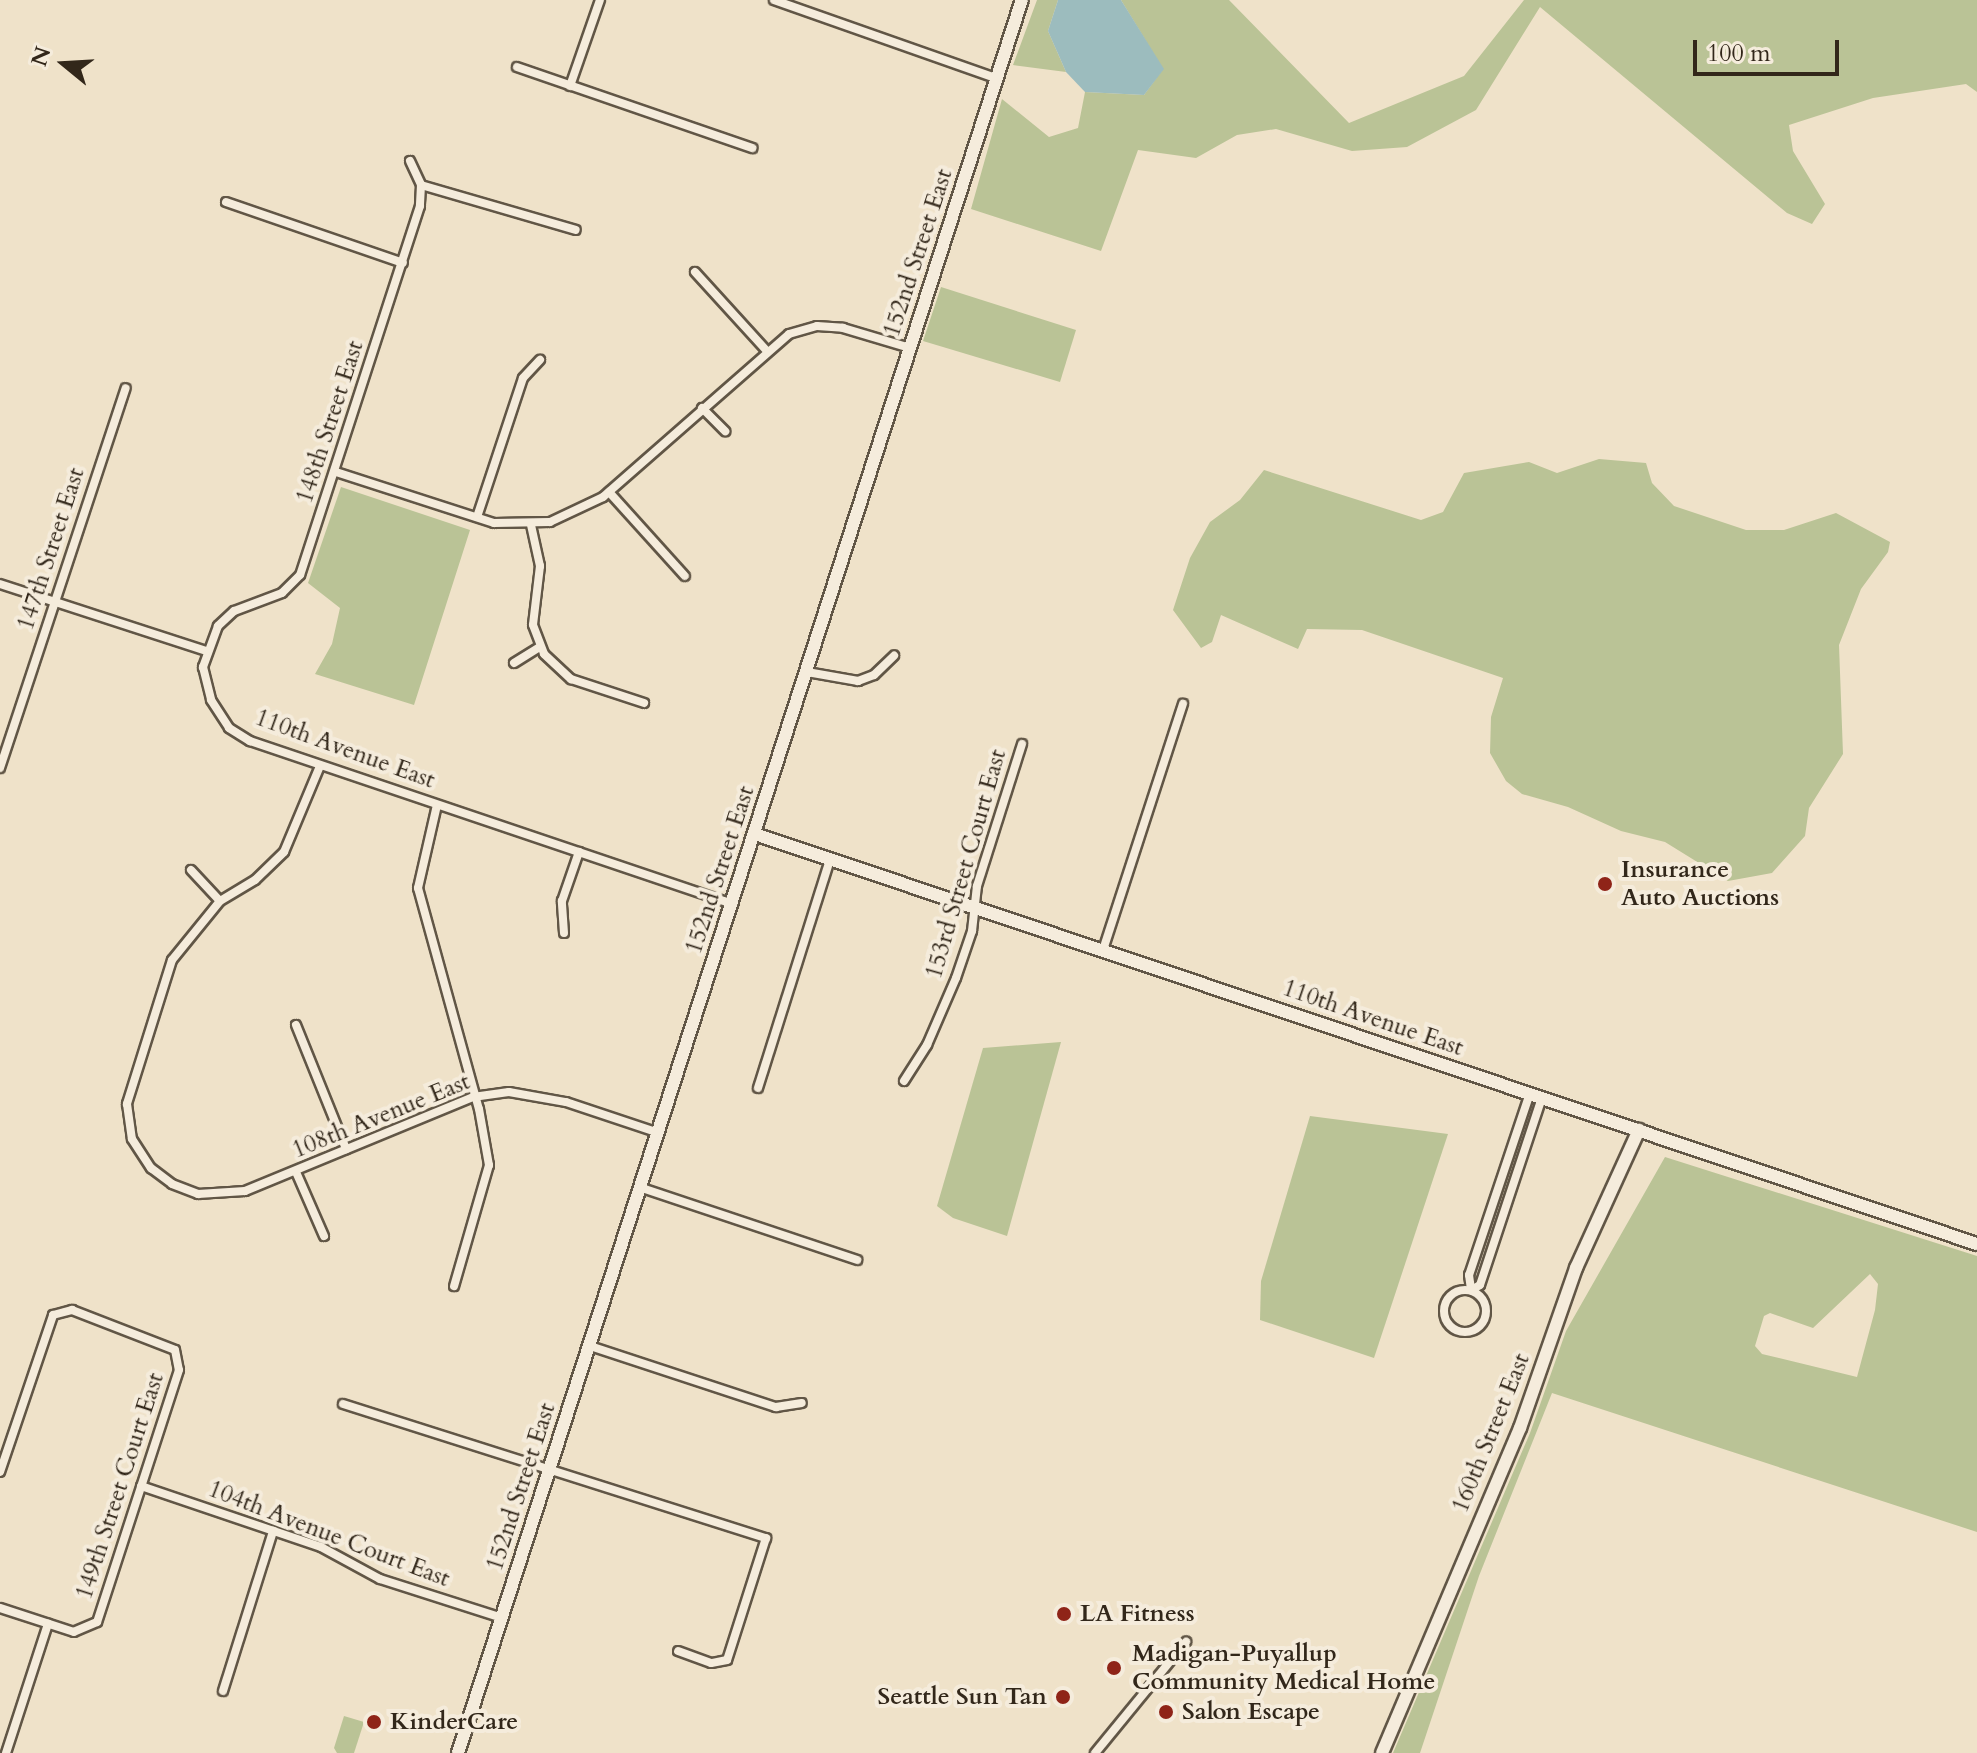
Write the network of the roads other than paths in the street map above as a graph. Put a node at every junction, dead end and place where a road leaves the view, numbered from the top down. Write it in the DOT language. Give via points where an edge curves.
graph roads {
  1 [pos="600,0"];
  2 [pos="774,0"];
  3 [pos="1022,0"];
  4 [pos="517,67"];
  5 [pos="996,78"];
  6 [pos="570,86"];
  7 [pos="752,148"];
  8 [pos="410,161"];
  9 [pos="421,185"];
  10 [pos="226,202"];
  11 [pos="576,230"];
  12 [pos="403,263"];
  13 [pos="695,272"];
  14 [pos="910,348"];
  15 [pos="766,350"];
  16 [pos="540,360"];
  17 [pos="126,388"];
  18 [pos="702,408"];
  19 [pos="725,431"];
  20 [pos="336,472"];
  21 [pos="609,492"];
  22 [pos="477,517"];
  23 [pos="531,525"];
  24 [pos="685,576"];
  25 [pos="0,584"];
  26 [pos="54,602"];
  27 [pos="540,647"];
  28 [pos="206,651"];
  29 [pos="894,656"];
  30 [pos="514,663"];
  31 [pos="807,672"];
  32 [pos="644,703"];
  33 [pos="1183,704"];
  34 [pos="1022,744"];
  35 [pos="320,766"];
  36 [pos="0,768"];
  37 [pos="437,805"];
  38 [pos="755,834"];
  39 [pos="579,852"];
  40 [pos="830,860"];
  41 [pos="191,870"];
  42 [pos="220,901"];
  43 [pos="733,904"];
  44 [pos="976,906"];
  45 [pos="564,933"];
  46 [pos="1103,950"];
  47 [pos="296,1025"];
  48 [pos="904,1081"];
  49 [pos="758,1088"];
  50 [pos="1536,1095"];
  51 [pos="473,1097"];
  52 [pos="1639,1130"];
  53 [pos="659,1133"];
  54 [pos="346,1149"];
  55 [pos="296,1172"];
  56 [pos="642,1188"];
  57 [pos="324,1236"];
  58 [pos="1977,1244"];
  59 [pos="857,1260"];
  60 [pos="454,1286"];
  61 [pos="1471,1290"];
  62 [pos="590,1346"];
  63 [pos="802,1403"];
  64 [pos="343,1404"];
  65 [pos="551,1466"];
  66 [pos="0,1472"];
  67 [pos="141,1486"];
  68 [pos="273,1531"];
  69 [pos="0,1608"];
  70 [pos="502,1618"];
  71 [pos="48,1624"];
  72 [pos="1186,1642"];
  73 [pos="678,1651"];
  74 [pos="223,1691"];
  75 [pos="6,1753"];
  76 [pos="458,1753"];
  77 [pos="1095,1753"];
  78 [pos="1382,1753"];
  1 -- 6 [label="street"];
  2 -- 5 [label="street"];
  3 -- 5 [label="street, 152nd Street East"];
  4 -- 6 [label="street"];
  5 -- 14 [label="street, 152nd Street East"];
  6 -- 7 [label="street"];
  8 -- 9 [label="street"];
  9 -- 11 [label="street"];
  9 -- 12 [label="street, 148th Street East"];
  10 -- 12 [label="street"];
  12 -- 20 [label="street, 148th Street East"];
  13 -- 15 [label="street"];
  14 -- 15 [label="street" via="843,328 817,326 789,334"];
  14 -- 31 [label="street, 152nd Street East"];
  15 -- 18 [label="street"];
  16 -- 22 [label="street" via="523,378"];
  17 -- 26 [label="street, 147th Street East"];
  18 -- 19 [label="street"];
  18 -- 21 [label="street"];
  20 -- 22 [label="street"];
  20 -- 28 [label="street, 148th Street East" via="297,580 282,593 225,618"];
  21 -- 23 [label="street" via="576,513"];
  21 -- 24 [label="street"];
  22 -- 23 [label="street"];
  23 -- 27 [label="street" via="540,566 532,612"];
  25 -- 26 [label="street"];
  26 -- 28 [label="street"];
  26 -- 36 [label="street, 147th Street East"];
  27 -- 30 [label="street"];
  27 -- 32 [label="street" via="571,679"];
  28 -- 35 [label="street, 110th Avenue East" via="208,691 229,728"];
  29 -- 31 [label="street" via="874,675 858,681"];
  31 -- 38 [label="street, 152nd Street East"];
  33 -- 46 [label="street"];
  34 -- 44 [label="street, 153rd Street Court East" via="977,886"];
  35 -- 37 [label="street, 110th Avenue East"];
  35 -- 42 [label="street" via="284,852 255,880"];
  37 -- 39 [label="street, 110th Avenue East"];
  37 -- 51 [label="street" via="418,888"];
  38 -- 40 [label="street, 110th Avenue East"];
  38 -- 43 [label="street, 152nd Street East"];
  39 -- 43 [label="street, 110th Avenue East"];
  39 -- 45 [label="street" via="562,901"];
  40 -- 44 [label="street, 110th Avenue East"];
  40 -- 49 [label="street"];
  41 -- 42 [label="street"];
  42 -- 55 [label="street, 108th Avenue East" via="172,960 128,1093 134,1144 162,1177 198,1194 245,1191"];
  43 -- 53 [label="street, 152nd Street East"];
  44 -- 46 [label="street, 110th Avenue East"];
  44 -- 48 [label="street, 153rd Street Court East" via="941,1015"];
  46 -- 50 [label="street, 110th Avenue East"];
  47 -- 54 [label="street"];
  50 -- 52 [label="street, 110th Avenue East"];
  50 -- 61 [label="street" via="1469,1275"];
  50 -- 61 [label="street" via="1480,1285"];
  51 -- 53 [label="street, 108th Avenue East" via="532,1094"];
  51 -- 54 [label="street, 108th Avenue East"];
  51 -- 60 [label="street" via="489,1165"];
  52 -- 58 [label="street, 110th Avenue East"];
  52 -- 78 [label="street, 160th Street East" via="1576,1268 1520,1428"];
  53 -- 56 [label="street, 152nd Street East"];
  54 -- 55 [label="street, 108th Avenue East"];
  55 -- 57 [label="street"];
  56 -- 59 [label="street"];
  56 -- 62 [label="street, 152nd Street East"];
  61 -- 61 [label="street" via="1457,1291 1446,1300 1446,1320 1456,1330 1476,1329 1484,1318 1485,1305"];
  62 -- 63 [label="street" via="776,1407"];
  62 -- 65 [label="street, 152nd Street East"];
  64 -- 65 [label="street"];
  65 -- 70 [label="street, 152nd Street East"];
  65 -- 73 [label="street" via="767,1541 727,1660 711,1663"];
  66 -- 67 [label="street, 149th Street Court East" via="48,1322 58,1312 72,1310 163,1341 177,1353 179,1370"];
  67 -- 68 [label="street, 104th Avenue Court East"];
  67 -- 71 [label="street, 149th Street Court East" via="91,1628 74,1632"];
  68 -- 70 [label="street, 104th Avenue Court East" via="321,1547 380,1579"];
  68 -- 74 [label="street"];
  69 -- 71 [label="street"];
  70 -- 76 [label="street, 152nd Street East"];
  71 -- 75 [label="street"];
  72 -- 77 [label="street"];
}
